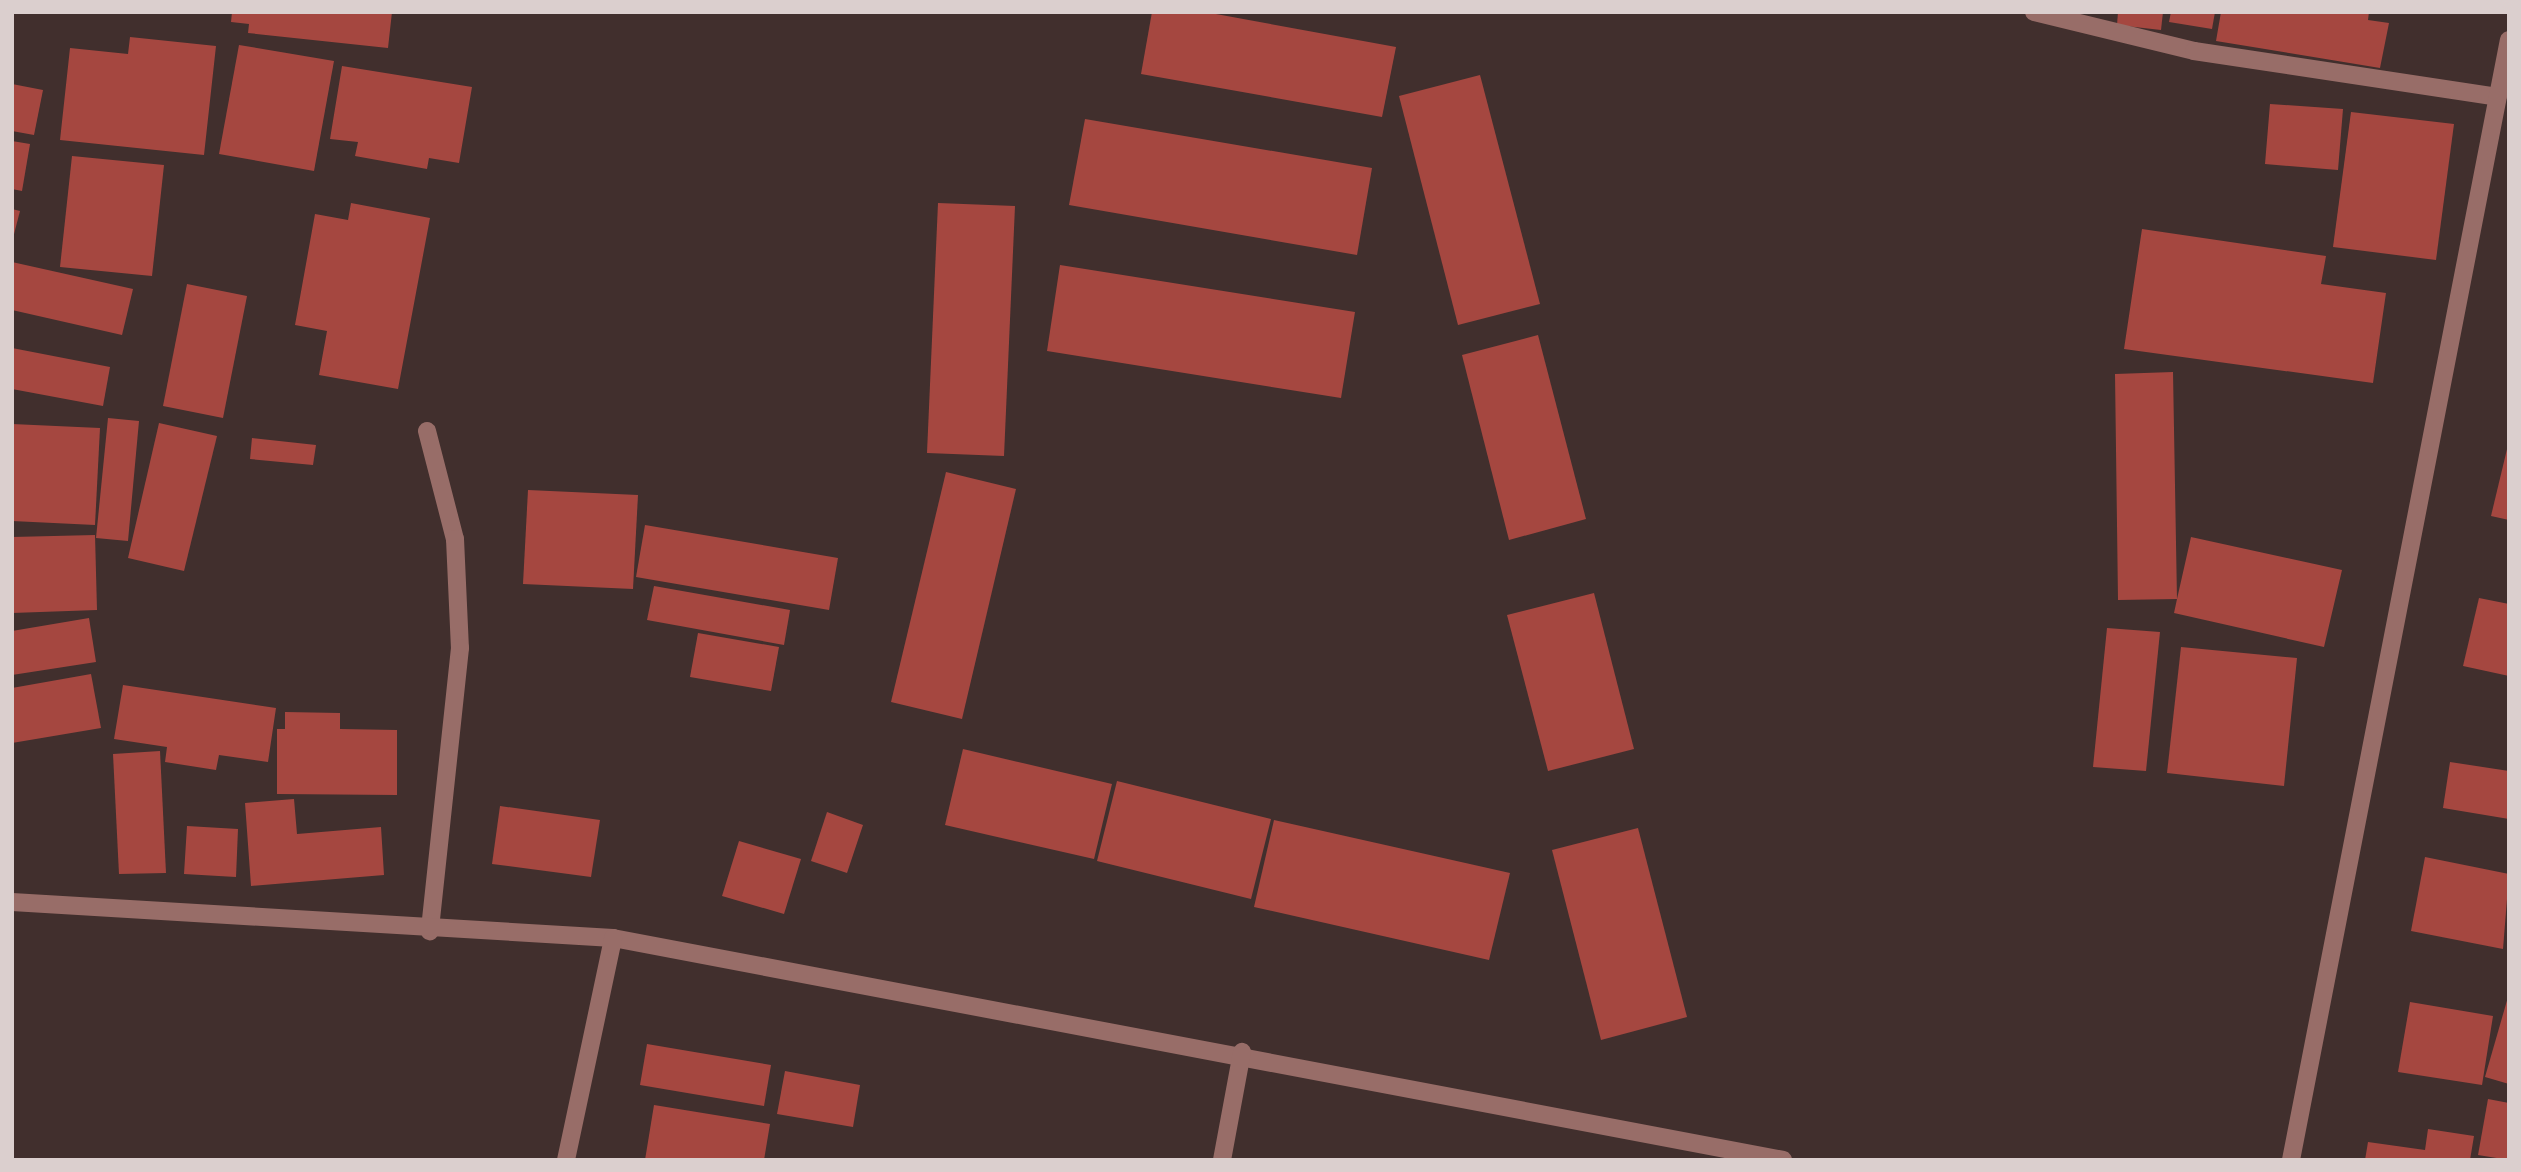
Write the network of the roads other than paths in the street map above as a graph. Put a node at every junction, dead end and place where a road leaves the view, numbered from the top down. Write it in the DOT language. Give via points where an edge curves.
graph roads {
  1 [pos="2034,12"];
  2 [pos="2509,40"];
  3 [pos="2498,97"];
  4 [pos="427,431"];
  5 [pos="12,902"];
  6 [pos="430,931"];
  7 [pos="613,937"];
  8 [pos="1242,1052"];
  9 [pos="566,1160"];
  10 [pos="1222,1160"];
  11 [pos="1783,1160"];
  12 [pos="2291,1160"];
  1 -- 3 [label="street" via="2194,51"];
  2 -- 3 [label="street"];
  3 -- 12 [label="street"];
  4 -- 6 [label="street" via="455,539 460,648"];
  5 -- 6 [label="street"];
  6 -- 7 [label="street"];
  7 -- 8 [label="street"];
  7 -- 9 [label="street"];
  8 -- 10 [label="street"];
  8 -- 11 [label="street"];
}
